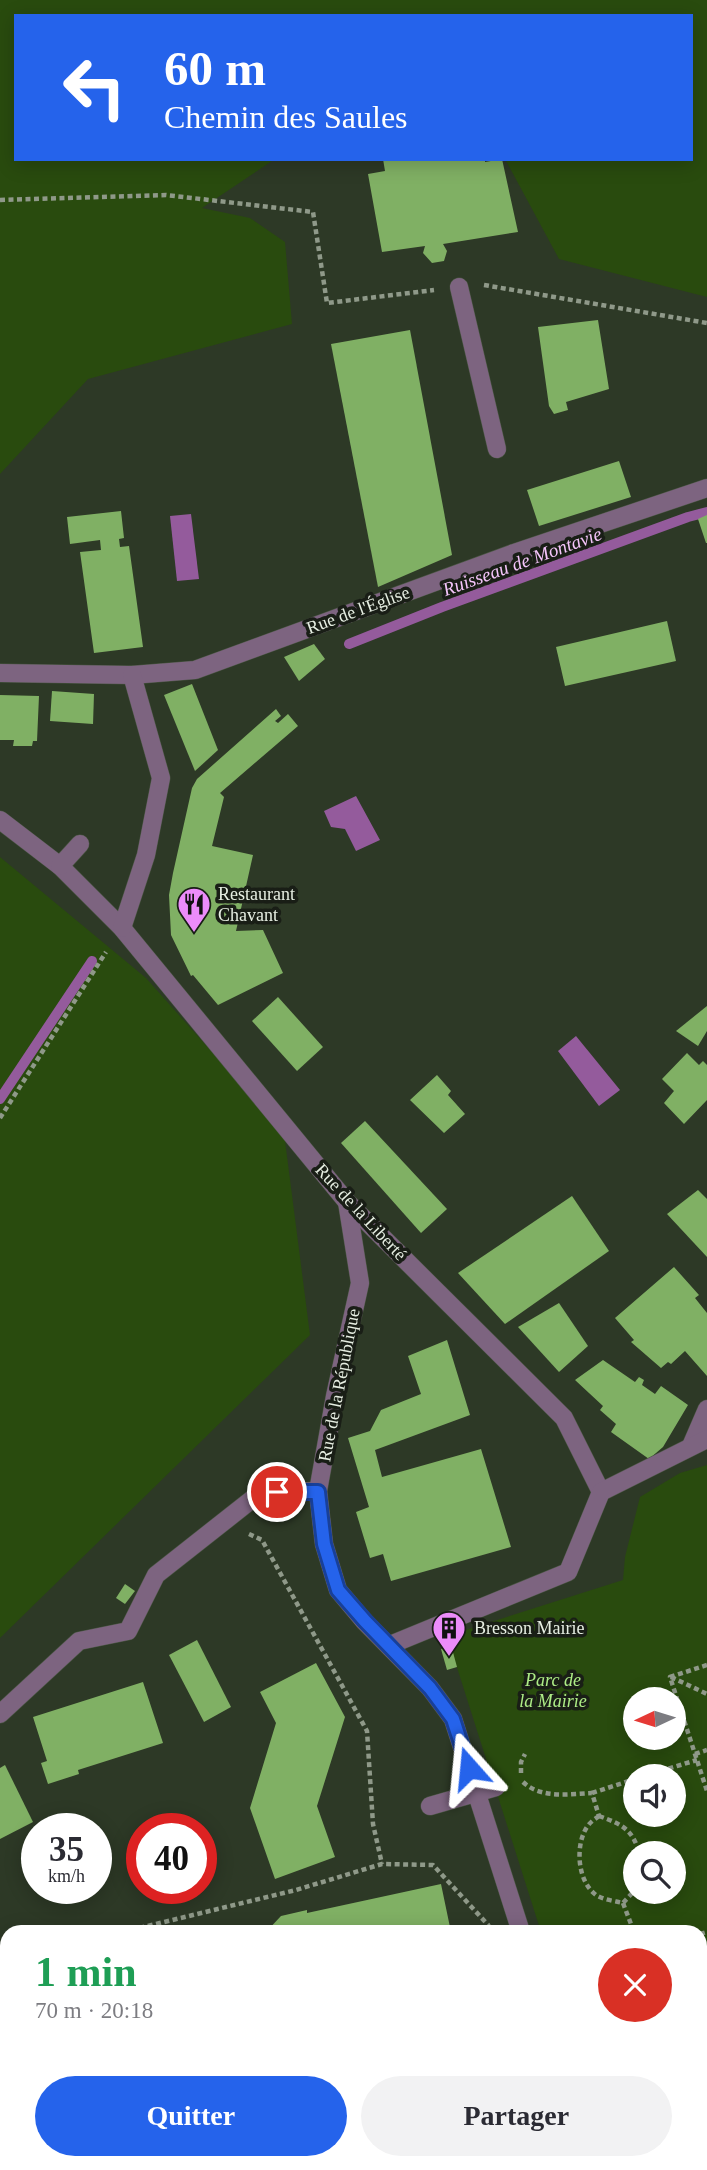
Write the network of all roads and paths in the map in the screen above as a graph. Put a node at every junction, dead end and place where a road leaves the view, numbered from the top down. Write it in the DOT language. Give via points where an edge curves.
graph roads {
  1 [pos="0,200"];
  2 [pos="459,287"];
  3 [pos="707,323"];
  4 [pos="497,449"];
  5 [pos="707,488"];
  6 [pos="0,673"];
  7 [pos="132,675"];
  8 [pos="0,820"];
  9 [pos="80,844"];
  10 [pos="60,866"];
  11 [pos="122,928"];
  12 [pos="0,1118"];
  13 [pos="346,1202"];
  14 [pos="707,1409"];
  15 [pos="699,1443"];
  16 [pos="318,1492"];
  17 [pos="601,1493"];
  18 [pos="262,1540"];
  19 [pos="390,1645"];
  20 [pos="707,1665"];
  21 [pos="670,1677"];
  22 [pos="707,1694"];
  23 [pos="0,1714"];
  24 [pos="706,1749"];
  25 [pos="525,1754"];
  26 [pos="696,1757"];
  27 [pos="677,1764"];
  28 [pos="623,1783"];
  29 [pos="496,1787"];
  30 [pos="707,1791"];
  31 [pos="477,1793"];
  32 [pos="592,1793"];
  33 [pos="430,1806"];
  34 [pos="599,1816"];
  35 [pos="636,1841"];
  36 [pos="382,1864"];
  37 [pos="623,1903"];
  38 [pos="623,1904"];
  39 [pos="152,1925"];
  40 [pos="488,1925"];
  41 [pos="519,1925"];
  42 [pos="631,1925"];
  1 -- 2 [label="path" via="166,195 313,212 327,303"];
  2 -- 3 [label="path" via="480,284"];
  2 -- 4 [label="street"];
  5 -- 7 [label="street, Rue de l'Église" via="195,670"];
  6 -- 7 [label="street, Rue de l'Église"];
  7 -- 11 [label="street" via="161,778 146,855"];
  8 -- 10 [label="street, Rue de la Liberté"];
  9 -- 10 [label="street"];
  10 -- 11 [label="street, Rue de la Liberté"];
  11 -- 12 [label="path"];
  11 -- 13 [label="street, Rue de la Liberté"];
  13 -- 16 [label="street, Rue de la République" via="360,1283"];
  13 -- 17 [label="street, Rue de la Liberté" via="564,1418"];
  14 -- 15 [label="street"];
  15 -- 17 [label="street"];
  16 -- 19 [label="street, Rue de la République" via="324,1544 338,1590"];
  16 -- 23 [label="street" via="260,1493 156,1575 128,1631 79,1641"];
  17 -- 19 [label="street" via="568,1572"];
  18 -- 36 [label="path" via="367,1731 373,1824"];
  19 -- 31 [label="street, Rue de la République" via="453,1719"];
  20 -- 21 [label="path"];
  21 -- 22 [label="path"];
  21 -- 26 [label="path"];
  24 -- 26 [label="path"];
  25 -- 32 [label="path" via="520,1770 527,1786 550,1794"];
  26 -- 27 [label="path"];
  26 -- 30 [label="path"];
  28 -- 32 [label="path"];
  29 -- 31 [label="street"];
  31 -- 33 [label="street"];
  31 -- 41 [label="street, Rue de la République"];
  32 -- 34 [label="path"];
  34 -- 35 [label="path" via="620,1824"];
  34 -- 37 [label="path" via="582,1836 582,1874 594,1894"];
  36 -- 39 [label="path"];
  36 -- 40 [label="path" via="433,1865"];
  38 -- 42 [label="path"];
}
